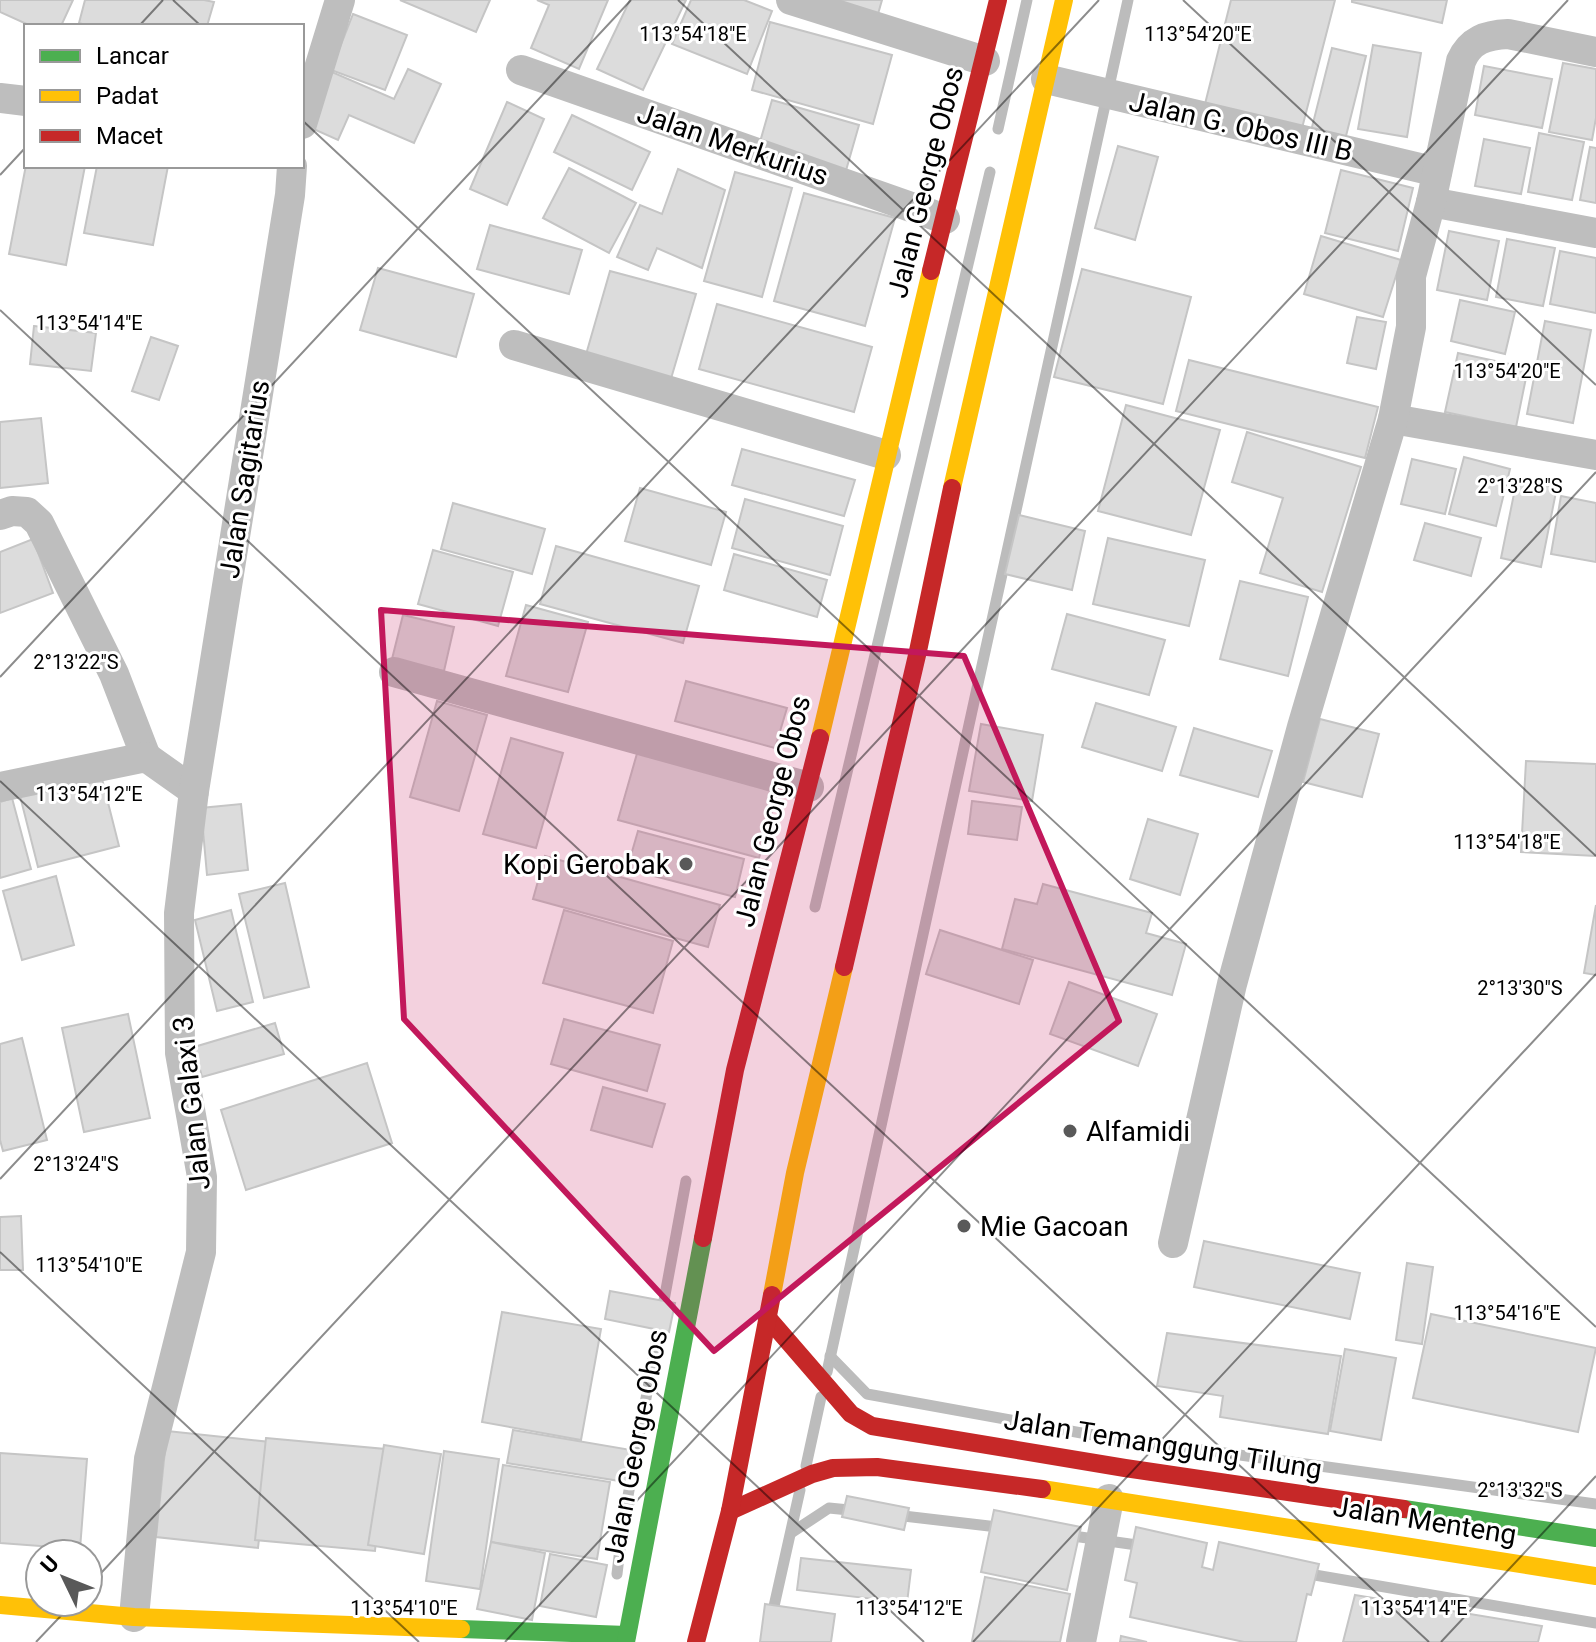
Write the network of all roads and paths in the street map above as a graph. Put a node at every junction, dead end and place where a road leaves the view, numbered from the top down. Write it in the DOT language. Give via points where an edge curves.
graph roads {
  1 [pos="340,0"];
  2 [pos="791,0"];
  3 [pos="998,0"];
  4 [pos="1064,0"];
  5 [pos="1596,52"];
  6 [pos="985,61"];
  7 [pos="521,70"];
  8 [pos="1046,79"];
  9 [pos="0,98"];
  10 [pos="24,101"];
  11 [pos="304,117"];
  12 [pos="292,168"];
  13 [pos="1437,172"];
  14 [pos="1431,202"];
  15 [pos="945,219"];
  16 [pos="1596,233"];
  17 [pos="514,345"];
  18 [pos="1393,419"];
  19 [pos="886,455"];
  20 [pos="1596,455"];
  21 [pos="0,515"];
  22 [pos="394,672"];
  23 [pos="146,757"];
  24 [pos="0,787"];
  25 [pos="809,787"];
  26 [pos="194,791"];
  27 [pos="1173,1243"];
  28 [pos="767,1317"];
  29 [pos="1109,1499"];
  30 [pos="730,1511"];
  31 [pos="1596,1538"];
  32 [pos="1596,1576"];
  33 [pos="0,1605"];
  34 [pos="134,1617"];
  35 [pos="627,1639"];
  36 [pos="696,1642"];
  37 [pos="1081,1642"];
  1 -- 11 [label="street"];
  2 -- 6 [label="street"];
  3 -- 6 [label="main road, Jalan George Obos"];
  4 -- 8 [label="main road"];
  5 -- 13 [label="street" via="1508,34 1493,35 1466,49"];
  6 -- 15 [label="main road, Jalan George Obos" via="969,150"];
  7 -- 15 [label="street, Jalan Merkurius"];
  8 -- 13 [label="street, Jalan G. Obos III B"];
  8 -- 28 [label="main road" via="1021,161 918,651 795,1173"];
  9 -- 10 [label="street"];
  12 -- 26 [label="street, Jalan Sagitarius"];
  13 -- 14 [label="street"];
  14 -- 16 [label="street"];
  14 -- 18 [label="street" via="1411,276 1411,327"];
  15 -- 19 [label="main road, Jalan George Obos"];
  17 -- 19 [label="street"];
  18 -- 20 [label="street"];
  18 -- 27 [label="street" via="1232,984"];
  19 -- 25 [label="main road, Jalan George Obos"];
  21 -- 23 [label="street" via="27,512 39,523 114,674"];
  22 -- 25 [label="street"];
  23 -- 24 [label="street"];
  23 -- 26 [label="street"];
  25 -- 35 [label="main road, Jalan George Obos" via="735,1070"];
  26 -- 34 [label="street, Jalan Galaxi 3" via="179,913 180,1053 202,1177 201,1252 149,1459"];
  28 -- 30 [label="main road"];
  28 -- 31 [label="main road, Jalan Temanggung Tilung" via="851,1414 872,1426"];
  29 -- 30 [label="main road, Jalan Menteng" via="877,1467 833,1468"];
  29 -- 32 [label="main road, Jalan Menteng"];
  29 -- 37 [label="street"];
  30 -- 36 [label="main road"];
  33 -- 34 [label="main road"];
  34 -- 35 [label="main road"];
}
